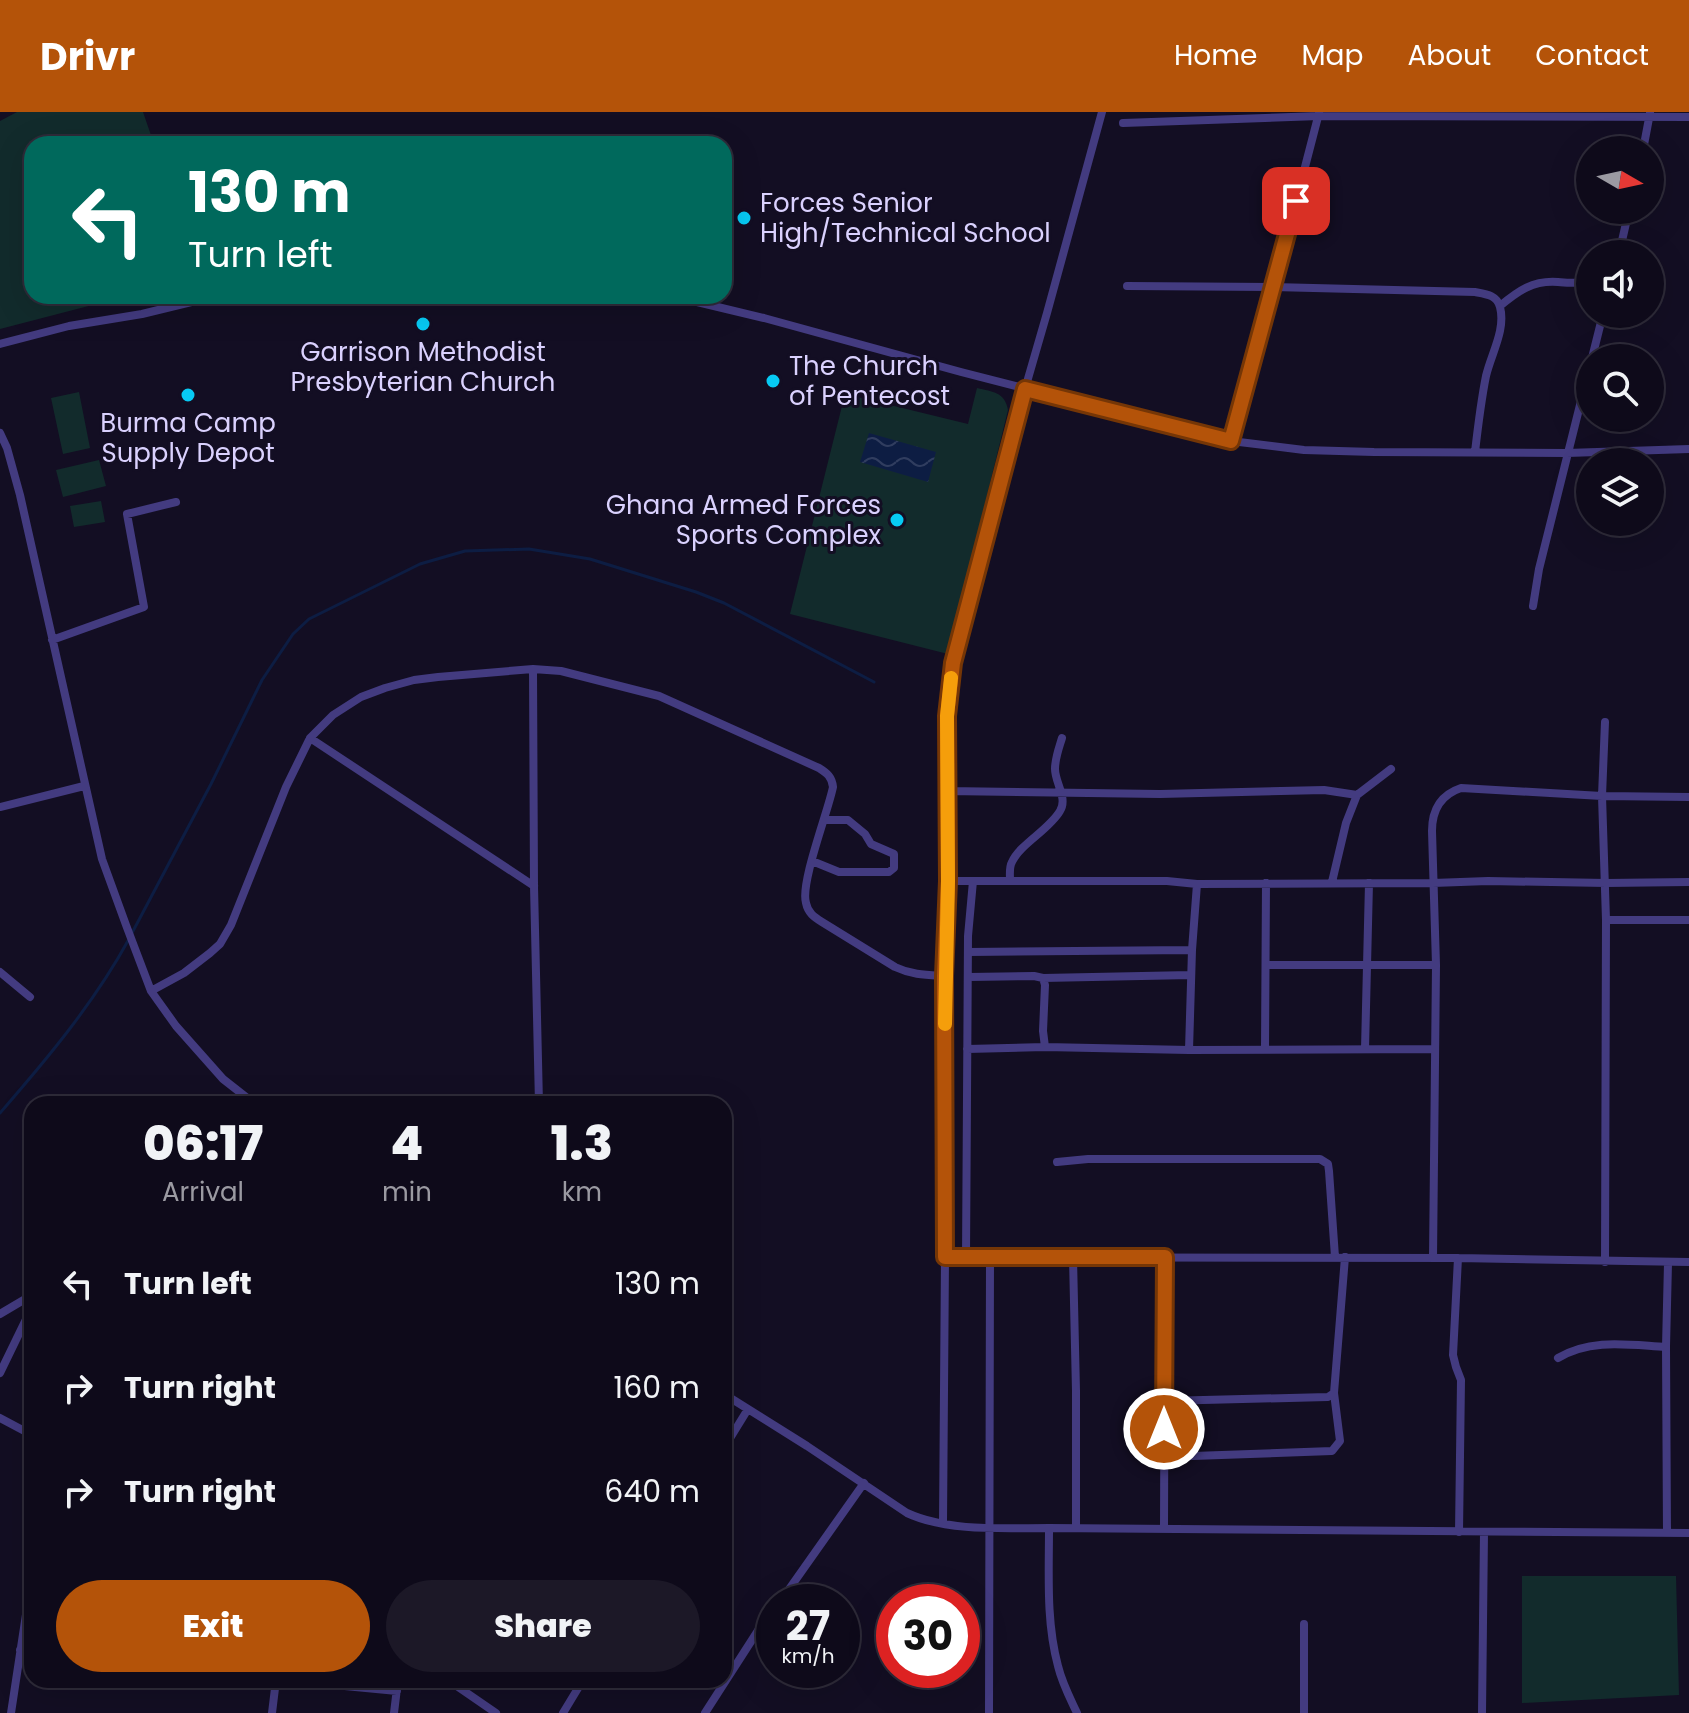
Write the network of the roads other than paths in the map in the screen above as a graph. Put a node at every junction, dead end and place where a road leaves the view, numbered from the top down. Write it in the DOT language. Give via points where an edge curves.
graph roads {
  1 [pos="1102,112"];
  2 [pos="1319,114"];
  3 [pos="1650,115"];
  4 [pos="1689,117"];
  5 [pos="1123,123"];
  6 [pos="1646,136"];
  7 [pos="1576,284"];
  8 [pos="1127,286"];
  9 [pos="1273,287"];
  10 [pos="183,304"];
  11 [pos="705,304"];
  12 [pos="1500,306"];
  13 [pos="0,344"];
  14 [pos="1025,389"];
  15 [pos="1576,419"];
  16 [pos="0,433"];
  17 [pos="1231,441"];
  18 [pos="1689,449"];
  19 [pos="1475,452"];
  20 [pos="1567,453"];
  21 [pos="176,502"];
  22 [pos="1533,606"];
  23 [pos="52,640"];
  24 [pos="533,669"];
  25 [pos="1605,722"];
  26 [pos="310,738"];
  27 [pos="1062,738"];
  28 [pos="1391,769"];
  29 [pos="84,786"];
  30 [pos="947,791"];
  31 [pos="1062,793"];
  32 [pos="1357,795"];
  33 [pos="1602,796"];
  34 [pos="1689,797"];
  35 [pos="0,807"];
  36 [pos="824,820"];
  37 [pos="812,861"];
  38 [pos="1010,880"];
  39 [pos="948,881"];
  40 [pos="973,881"];
  41 [pos="1332,882"];
  42 [pos="1689,882"];
  43 [pos="1266,883"];
  44 [pos="1369,883"];
  45 [pos="1433,883"];
  46 [pos="1606,883"];
  47 [pos="1197,884"];
  48 [pos="534,886"];
  49 [pos="1606,920"];
  50 [pos="1689,920"];
  51 [pos="1192,950"];
  52 [pos="968,952"];
  53 [pos="1266,965"];
  54 [pos="1367,965"];
  55 [pos="1436,965"];
  56 [pos="0,972"];
  57 [pos="1191,975"];
  58 [pos="944,976"];
  59 [pos="969,977"];
  60 [pos="1043,978"];
  61 [pos="151,991"];
  62 [pos="30,997"];
  63 [pos="1045,1047"];
  64 [pos="967,1049"];
  65 [pos="1265,1049"];
  66 [pos="1365,1049"];
  67 [pos="1435,1049"];
  68 [pos="1189,1050"];
  69 [pos="245,1096"];
  70 [pos="539,1096"];
  71 [pos="1057,1162"];
  72 [pos="945,1257"];
  73 [pos="966,1257"];
  74 [pos="1165,1257"];
  75 [pos="1335,1257"];
  76 [pos="1345,1257"];
  77 [pos="990,1258"];
  78 [pos="1073,1258"];
  79 [pos="1433,1258"];
  80 [pos="1458,1258"];
  81 [pos="1605,1262"];
  82 [pos="1689,1262"];
  83 [pos="1668,1263"];
  84 [pos="24,1300"];
  85 [pos="10,1308"];
  86 [pos="0,1314"];
  87 [pos="24,1321"];
  88 [pos="24,1324"];
  89 [pos="1666,1347"];
  90 [pos="1558,1358"];
  91 [pos="0,1373"];
  92 [pos="1334,1393"];
  93 [pos="732,1399"];
  94 [pos="1164,1401"];
  95 [pos="748,1409"];
  96 [pos="0,1418"];
  97 [pos="24,1431"];
  98 [pos="732,1435"];
  99 [pos="1164,1457"];
  100 [pos="864,1483"];
  101 [pos="943,1523"];
  102 [pos="989,1528"];
  103 [pos="1049,1528"];
  104 [pos="1076,1528"];
  105 [pos="1164,1528"];
  106 [pos="1459,1532"];
  107 [pos="1484,1532"];
  108 [pos="1667,1532"];
  109 [pos="1689,1533"];
  110 [pos="793,1584"];
  111 [pos="1304,1624"];
  112 [pos="24,1625"];
  113 [pos="756,1634"];
  114 [pos="20,1650"];
  115 [pos="24,1650"];
  116 [pos="732,1671"];
  117 [pos="277,1688"];
  118 [pos="365,1688"];
  119 [pos="397,1688"];
  120 [pos="460,1688"];
  121 [pos="578,1688"];
  122 [pos="721,1688"];
  123 [pos="397,1691"];
  124 [pos="11,1713"];
  125 [pos="272,1713"];
  126 [pos="394,1713"];
  127 [pos="496,1713"];
  128 [pos="563,1713"];
  129 [pos="705,1713"];
  130 [pos="989,1713"];
  131 [pos="1077,1713"];
  132 [pos="1304,1713"];
  133 [pos="1482,1713"];
  1 -- 14 [label="street"];
  2 -- 3 [label="street"];
  2 -- 5 [label="street"];
  2 -- 9 [label="street"];
  3 -- 4 [label="street"];
  3 -- 6 [label="street"];
  7 -- 12 [label="street" via="1528,285"];
  8 -- 9 [label="street"];
  9 -- 12 [label="street" via="1475,292 1496,298"];
  9 -- 17 [label="street"];
  10 -- 13 [label="street"];
  11 -- 14 [label="street"];
  12 -- 19 [label="street" via="1500,331 1479,410"];
  14 -- 17 [label="street"];
  14 -- 30 [label="street" via="953,663"];
  15 -- 20 [label="street"];
  16 -- 23 [label="street" via="20,495"];
  17 -- 19 [label="street" via="1304,450"];
  18 -- 20 [label="street"];
  19 -- 20 [label="street"];
  20 -- 22 [label="street"];
  21 -- 23 [label="street" via="127,514 144,607"];
  23 -- 29 [label="street"];
  24 -- 26 [label="street" via="438,677 385,688 333,715"];
  24 -- 36 [label="street" via="659,696 819,768 832,780"];
  24 -- 48 [label="street"];
  25 -- 33 [label="street"];
  26 -- 48 [label="street"];
  26 -- 61 [label="street" via="220,944"];
  27 -- 31 [label="street" via="1055,766"];
  28 -- 32 [label="street"];
  29 -- 35 [label="street"];
  29 -- 61 [label="street" via="102,859"];
  30 -- 31 [label="street"];
  30 -- 39 [label="street"];
  31 -- 32 [label="street" via="1324,790"];
  31 -- 38 [label="street" via="1059,812 1011,862"];
  32 -- 41 [label="street"];
  33 -- 34 [label="street"];
  33 -- 45 [label="street" via="1461,788 1450,792 1432,817"];
  33 -- 46 [label="street"];
  36 -- 37 [label="street"];
  36 -- 37 [label="street" via="853,823 871,844 894,854 894,868 846,873"];
  37 -- 58 [label="street" via="805,895 812,915 908,973"];
  38 -- 40 [label="street"];
  38 -- 47 [label="street"];
  39 -- 40 [label="street"];
  39 -- 58 [label="street"];
  40 -- 52 [label="street"];
  41 -- 43 [label="street"];
  41 -- 44 [label="street"];
  42 -- 46 [label="street"];
  43 -- 47 [label="street"];
  43 -- 53 [label="street"];
  44 -- 45 [label="street"];
  44 -- 54 [label="street"];
  45 -- 46 [label="street"];
  45 -- 55 [label="street"];
  46 -- 49 [label="street"];
  47 -- 51 [label="street"];
  48 -- 70 [label="street"];
  49 -- 50 [label="street"];
  49 -- 81 [label="street"];
  51 -- 52 [label="street"];
  51 -- 57 [label="street"];
  52 -- 59 [label="street"];
  53 -- 54 [label="street"];
  53 -- 65 [label="street"];
  54 -- 55 [label="street"];
  54 -- 66 [label="street"];
  55 -- 67 [label="street"];
  56 -- 62 [label="street"];
  57 -- 60 [label="street"];
  57 -- 68 [label="street"];
  58 -- 72 [label="street"];
  59 -- 60 [label="street"];
  59 -- 64 [label="street"];
  60 -- 63 [label="street"];
  61 -- 69 [label="street" via="204,1059"];
  63 -- 64 [label="street"];
  63 -- 68 [label="street"];
  64 -- 73 [label="street"];
  65 -- 66 [label="street"];
  65 -- 68 [label="street"];
  66 -- 67 [label="street"];
  67 -- 79 [label="street"];
  71 -- 75 [label="street" via="1320,1159 1328,1164"];
  72 -- 73 [label="street"];
  72 -- 101 [label="street"];
  73 -- 77 [label="street"];
  74 -- 75 [label="street"];
  74 -- 78 [label="street"];
  74 -- 94 [label="street"];
  75 -- 76 [label="street"];
  76 -- 79 [label="street"];
  76 -- 92 [label="street"];
  77 -- 78 [label="street"];
  77 -- 102 [label="street"];
  78 -- 104 [label="street"];
  79 -- 80 [label="street"];
  80 -- 81 [label="street"];
  80 -- 106 [label="street" via="1453,1355 1461,1380"];
  81 -- 83 [label="street"];
  82 -- 83 [label="street"];
  83 -- 89 [label="street"];
  84 -- 85 [label="street"];
  85 -- 86 [label="street"];
  85 -- 87 [label="street"];
  88 -- 91 [label="street"];
  89 -- 90 [label="street" via="1584,1346"];
  89 -- 108 [label="street"];
  92 -- 94 [label="street"];
  92 -- 99 [label="street" via="1340,1441 1332,1451"];
  93 -- 95 [label="street"];
  94 -- 99 [label="street"];
  95 -- 98 [label="street"];
  95 -- 100 [label="street"];
  96 -- 97 [label="street"];
  99 -- 105 [label="street"];
  100 -- 101 [label="street" via="907,1513"];
  100 -- 110 [label="street"];
  101 -- 102 [label="street"];
  102 -- 103 [label="street"];
  102 -- 130 [label="street"];
  103 -- 104 [label="street"];
  103 -- 131 [label="street" via="1053,1645"];
  104 -- 105 [label="street"];
  105 -- 106 [label="street"];
  106 -- 107 [label="street"];
  107 -- 108 [label="street"];
  107 -- 133 [label="street"];
  108 -- 109 [label="street"];
  111 -- 132 [label="street"];
  112 -- 114 [label="street"];
  113 -- 116 [label="street"];
  114 -- 115 [label="street"];
  114 -- 124 [label="street"];
  117 -- 125 [label="street"];
  118 -- 123 [label="street"];
  119 -- 123 [label="street"];
  120 -- 127 [label="street"];
  121 -- 128 [label="street"];
  122 -- 129 [label="street"];
  123 -- 126 [label="street"];
}
